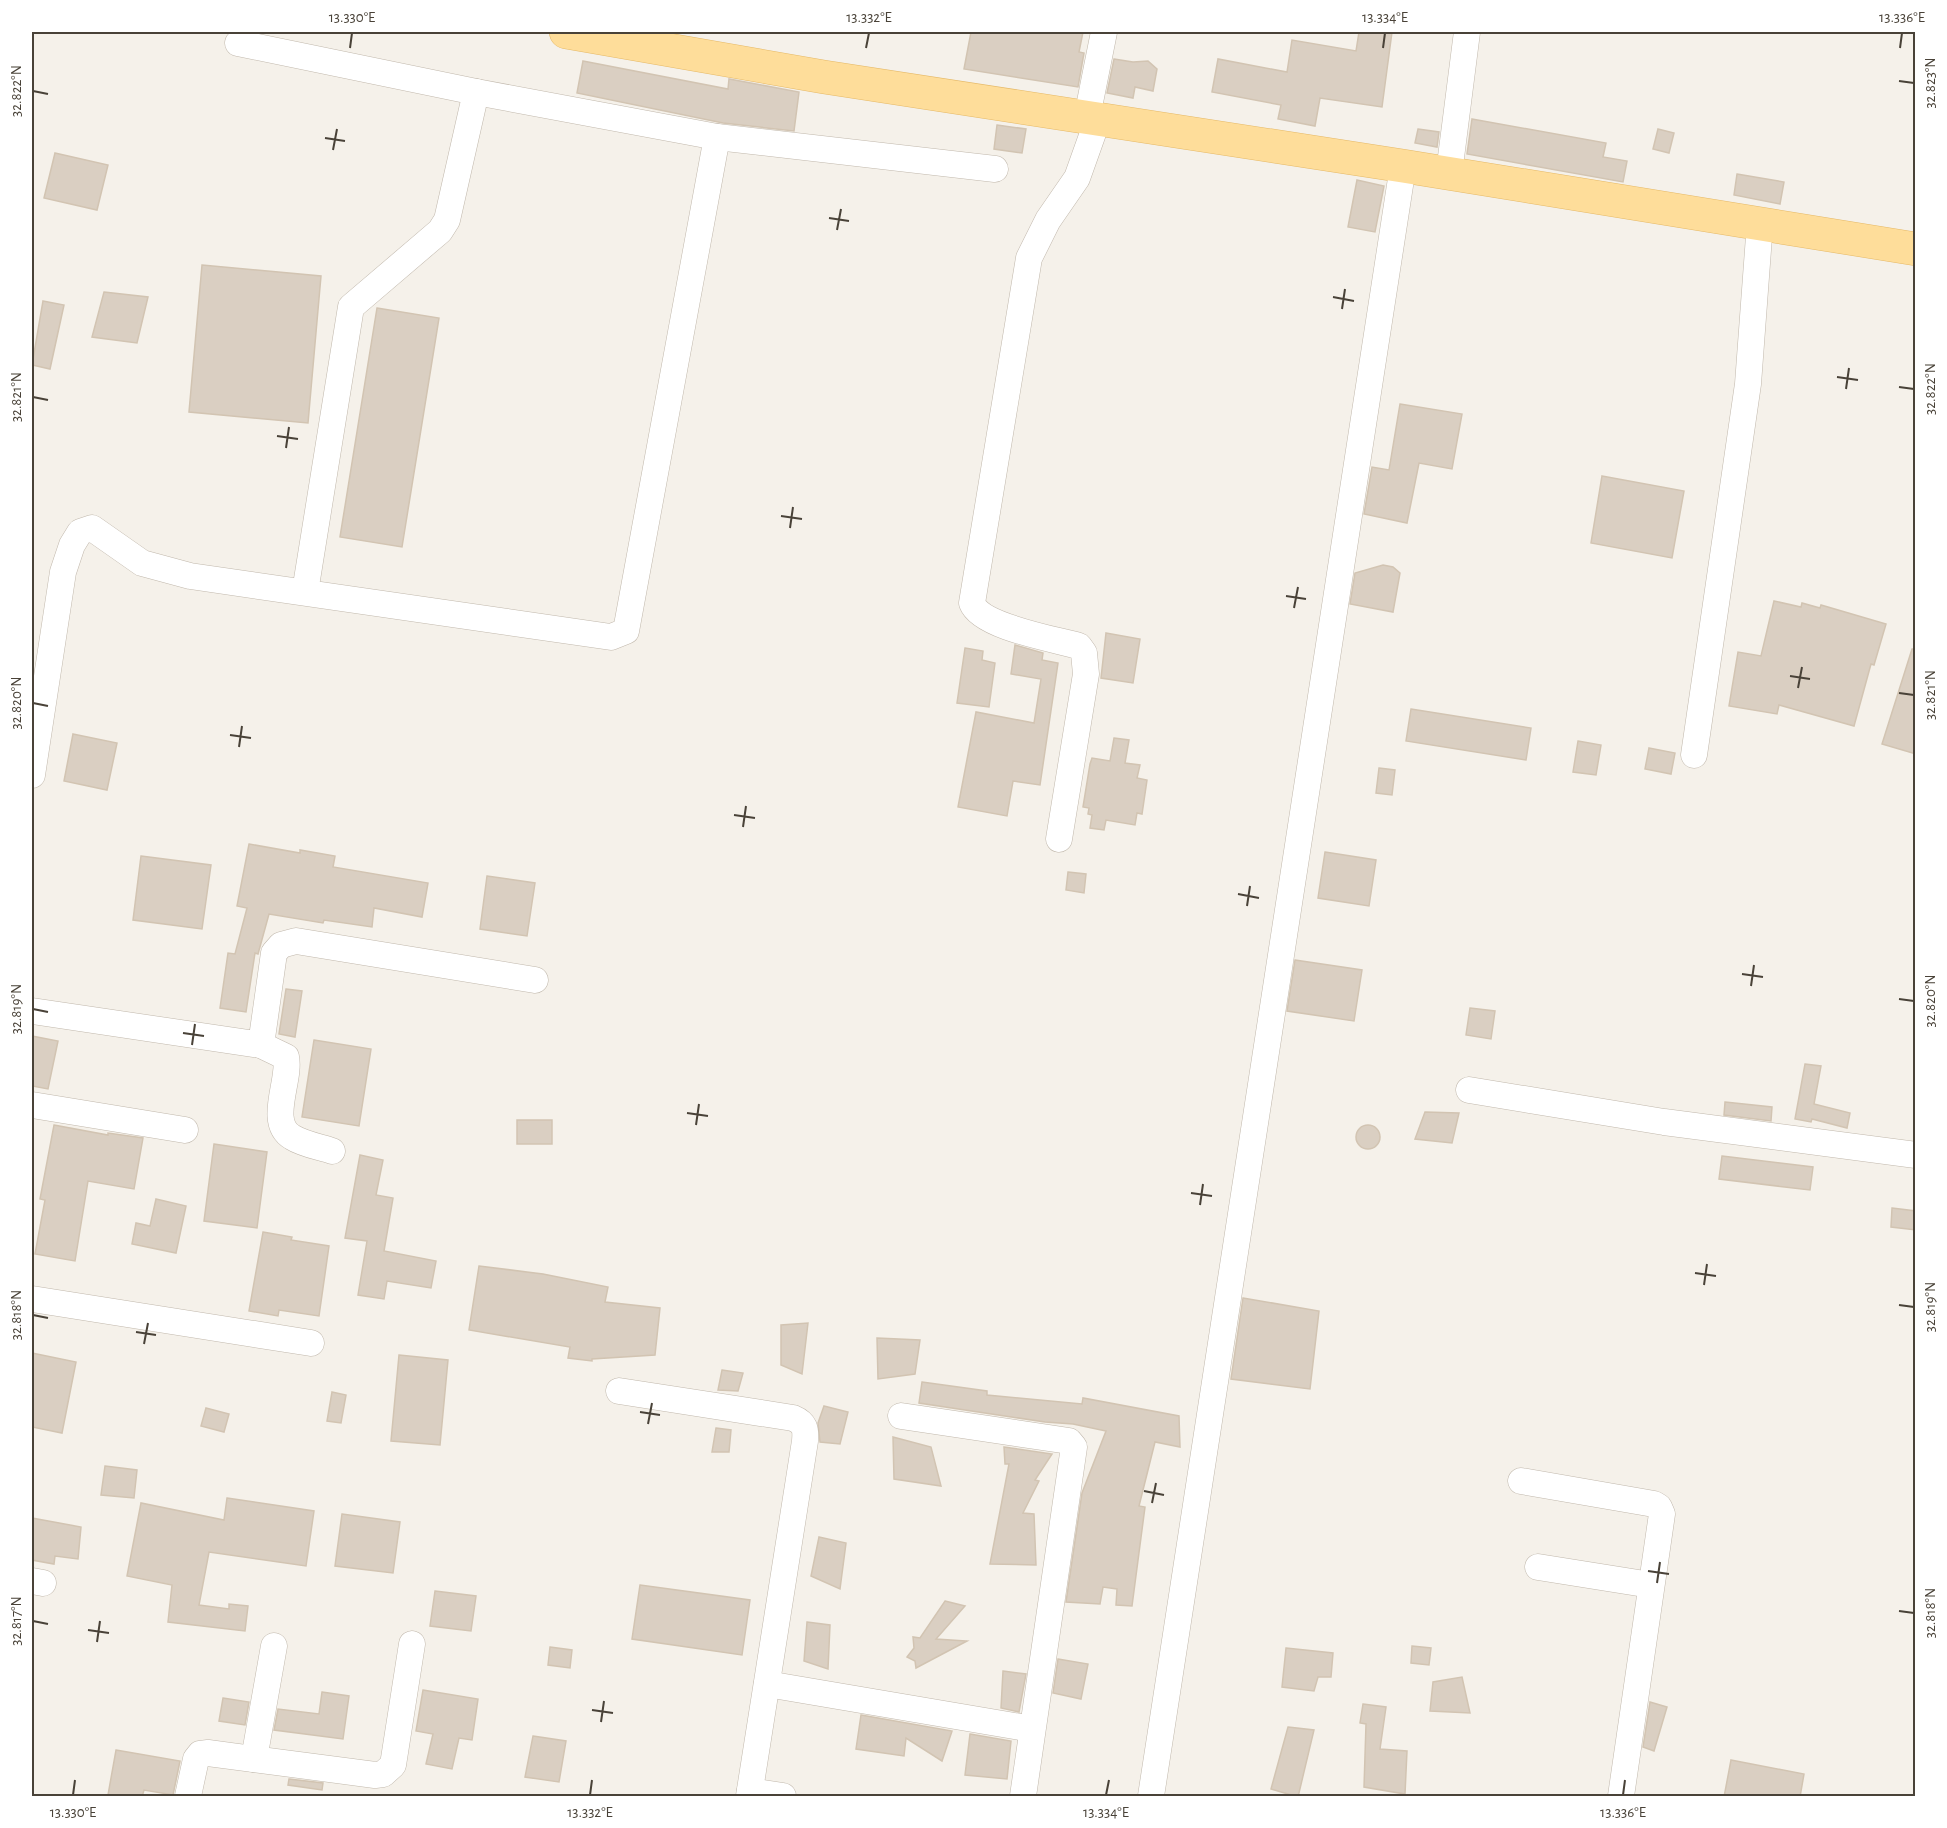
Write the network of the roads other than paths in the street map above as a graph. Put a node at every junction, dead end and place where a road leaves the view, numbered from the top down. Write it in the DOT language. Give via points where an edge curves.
graph roads {
  1 [pos="566,32"];
  2 [pos="1104,32"];
  3 [pos="1467,32"];
  4 [pos="238,43"];
  5 [pos="476,93"];
  6 [pos="1093,118"];
  7 [pos="717,137"];
  8 [pos="1403,166"];
  9 [pos="995,169"];
  10 [pos="1449,173"];
  11 [pos="1760,223"];
  12 [pos="1916,249"];
  13 [pos="305,592"];
  14 [pos="1694,755"];
  15 [pos="32,775"];
  16 [pos="1059,839"];
  17 [pos="536,980"];
  18 [pos="32,1011"];
  19 [pos="261,1045"];
  20 [pos="1468,1090"];
  21 [pos="32,1105"];
  22 [pos="185,1130"];
  23 [pos="332,1151"];
  24 [pos="1916,1155"];
  25 [pos="32,1299"];
  26 [pos="311,1343"];
  27 [pos="619,1390"];
  28 [pos="901,1416"];
  29 [pos="1521,1481"];
  30 [pos="1538,1567"];
  31 [pos="1652,1585"];
  32 [pos="412,1644"];
  33 [pos="274,1646"];
  34 [pos="767,1684"];
  35 [pos="1032,1729"];
  36 [pos="254,1759"];
  37 [pos="749,1794"];
  38 [pos="188,1797"];
  39 [pos="783,1797"];
  40 [pos="1023,1797"];
  41 [pos="1151,1797"];
  42 [pos="1621,1797"];
  1 -- 6 [label="main road"];
  2 -- 6 [label="street"];
  3 -- 10 [label="street"];
  4 -- 5 [label="street"];
  5 -- 7 [label="street"];
  5 -- 13 [label="street" via="447,220 440,231 351,307"];
  6 -- 8 [label="main road"];
  6 -- 16 [label="street" via="1077,178 1048,220 1029,258 972,603 978,614 1009,627 1079,646 1084,653 1086,674"];
  7 -- 9 [label="street"];
  7 -- 13 [label="street" via="626,631 611,637"];
  8 -- 10 [label="main road"];
  8 -- 41 [label="street"];
  10 -- 11 [label="main road"];
  11 -- 12 [label="main road"];
  11 -- 14 [label="street" via="1748,384"];
  13 -- 15 [label="street" via="190,576 152,566 92,528 80,532 63,572"];
  17 -- 19 [label="street" via="296,941 281,945 274,953"];
  18 -- 19 [label="street"];
  19 -- 23 [label="street" via="286,1058 288,1068 280,1115 283,1128 292,1137"];
  20 -- 24 [label="street" via="1664,1122"];
  21 -- 22 [label="street"];
  25 -- 26 [label="street"];
  27 -- 34 [label="street" via="793,1418 805,1427"];
  28 -- 35 [label="street" via="1069,1441 1074,1447"];
  29 -- 31 [label="street" via="1659,1507 1662,1514"];
  30 -- 31 [label="street"];
  31 -- 42 [label="street"];
  32 -- 36 [label="street" via="389,1771 375,1775"];
  33 -- 36 [label="street"];
  34 -- 35 [label="street"];
  34 -- 37 [label="street"];
  35 -- 40 [label="street"];
  36 -- 38 [label="street" via="200,1754 194,1763"];
  37 -- 39 [label="street"];
}
